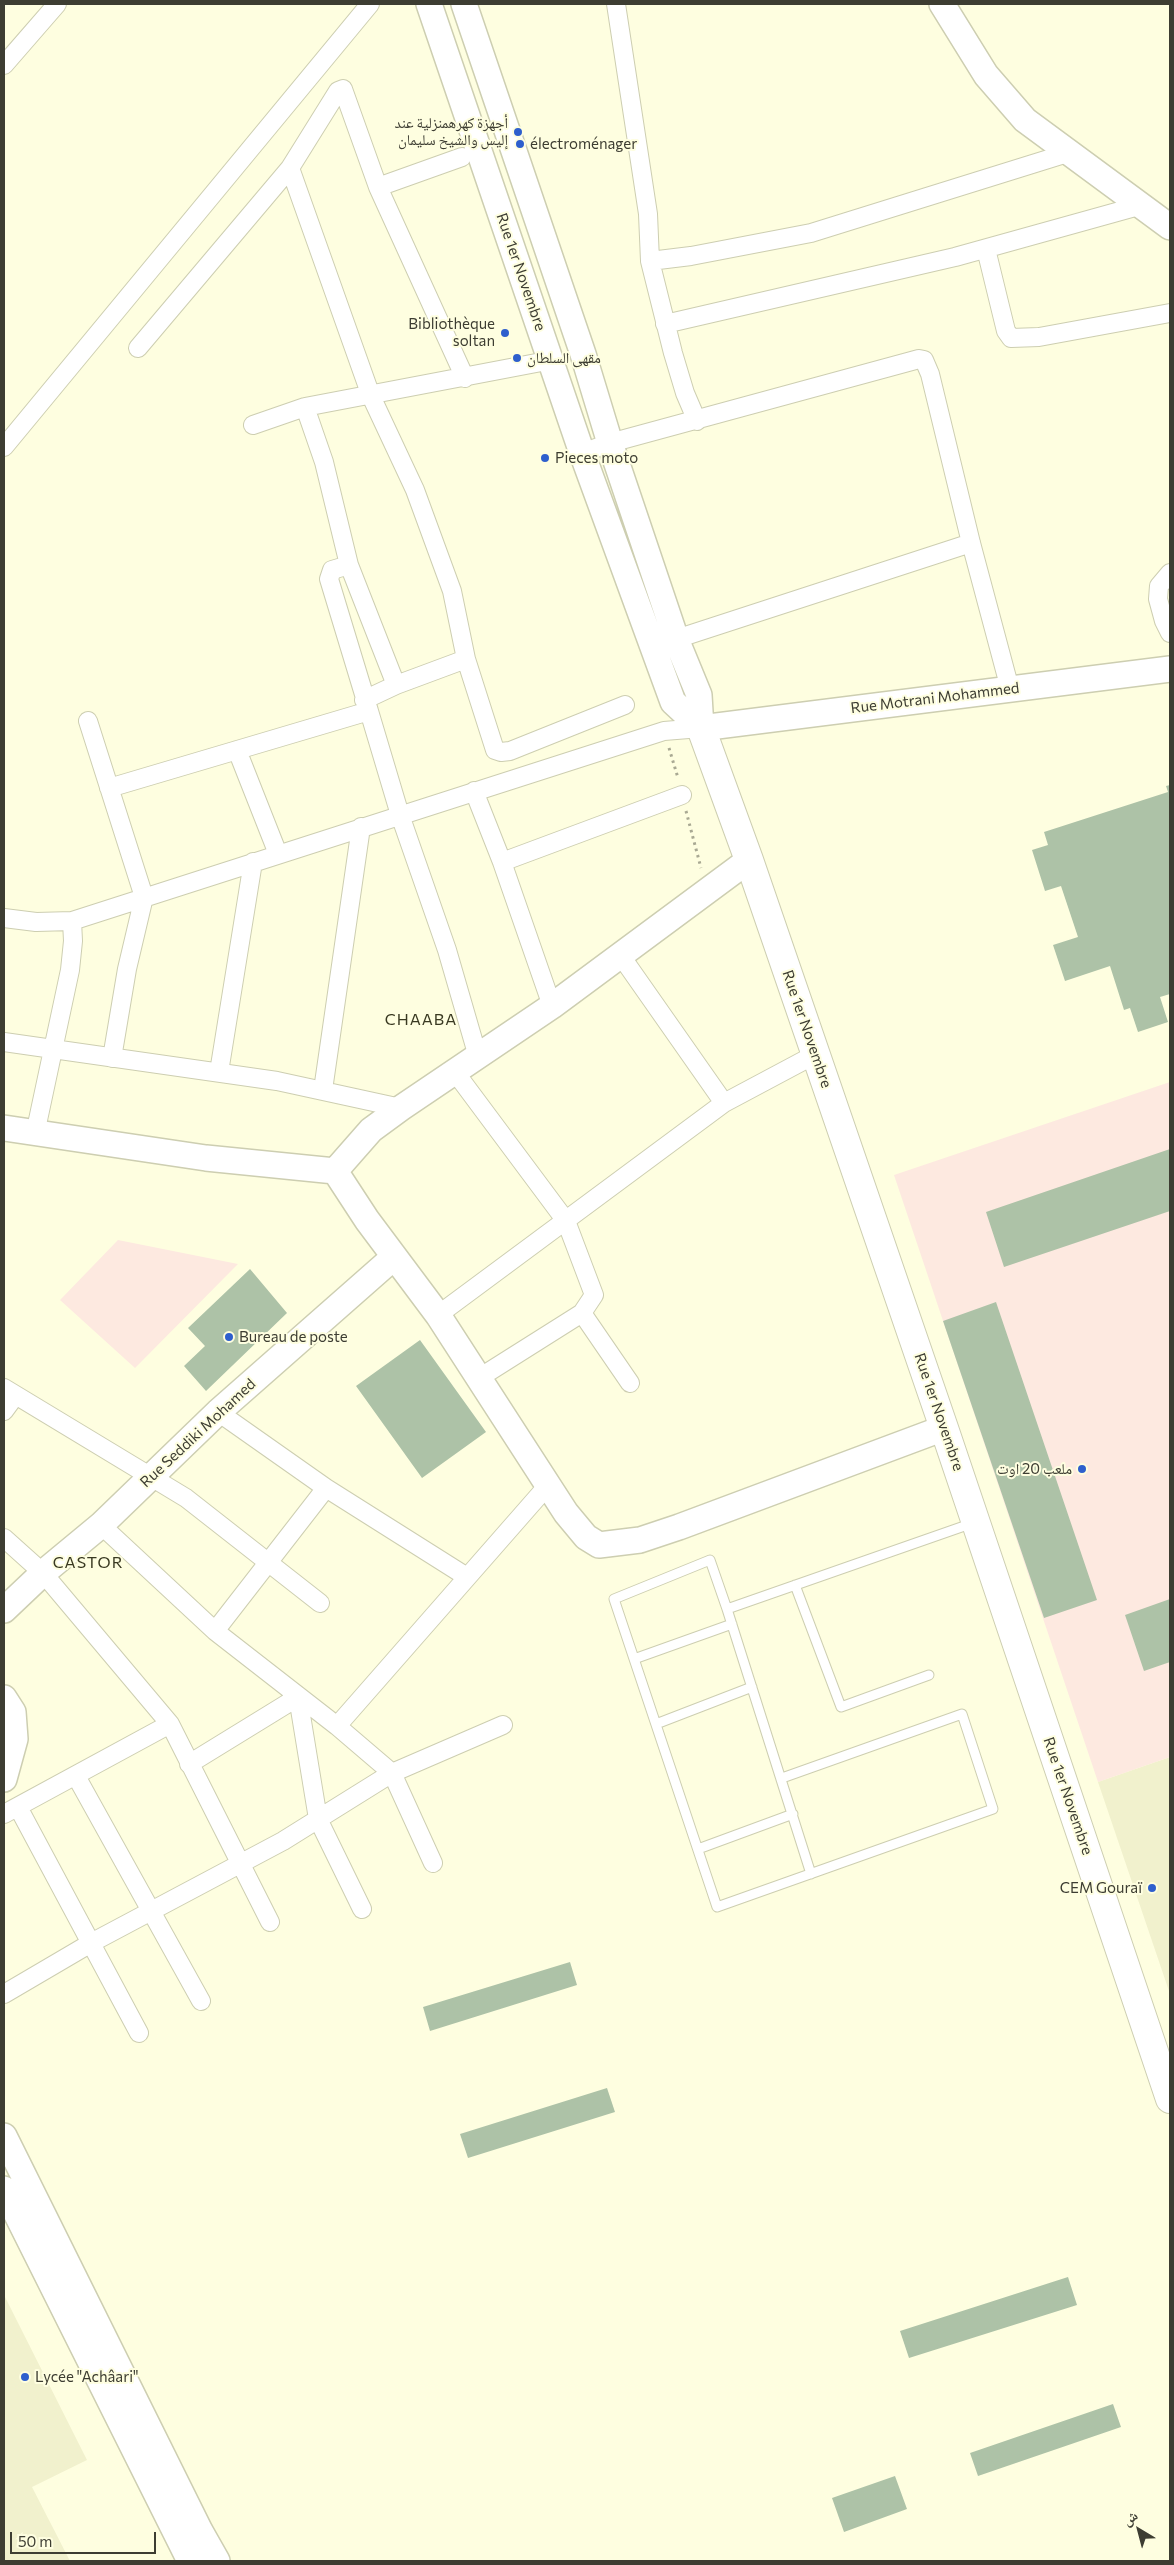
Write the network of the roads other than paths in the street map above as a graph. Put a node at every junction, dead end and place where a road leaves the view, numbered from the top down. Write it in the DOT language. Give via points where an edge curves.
graph roads {
  1 [pos="57,4"];
  2 [pos="428,4"];
  3 [pos="464,4"];
  4 [pos="616,4"];
  5 [pos="942,4"];
  6 [pos="370,6"];
  7 [pos="4,65"];
  8 [pos="1071,152"];
  9 [pos="462,157"];
  10 [pos="290,168"];
  11 [pos="378,187"];
  12 [pos="1142,205"];
  13 [pos="1170,227"];
  14 [pos="986,249"];
  15 [pos="650,261"];
  16 [pos="1170,313"];
  17 [pos="665,324"];
  18 [pos="138,348"];
  19 [pos="552,360"];
  20 [pos="465,378"];
  21 [pos="371,396"];
  22 [pos="305,407"];
  23 [pos="697,421"];
  24 [pos="253,425"];
  25 [pos="610,443"];
  26 [pos="4,447"];
  27 [pos="582,453"];
  28 [pos="971,543"];
  29 [pos="349,565"];
  30 [pos="1170,572"];
  31 [pos="1170,633"];
  32 [pos="676,639"];
  33 [pos="466,659"];
  34 [pos="1170,669"];
  35 [pos="396,685"];
  36 [pos="1010,689"];
  37 [pos="366,706"];
  38 [pos="625,706"];
  39 [pos="88,721"];
  40 [pos="700,728"];
  41 [pos="237,750"];
  42 [pos="109,788"];
  43 [pos="474,791"];
  44 [pos="682,796"];
  45 [pos="400,815"];
  46 [pos="361,827"];
  47 [pos="278,854"];
  48 [pos="749,860"];
  49 [pos="254,862"];
  50 [pos="502,862"];
  51 [pos="144,897"];
  52 [pos="4,918"];
  53 [pos="72,921"];
  54 [pos="621,956"];
  55 [pos="552,1006"];
  56 [pos="4,1042"];
  57 [pos="52,1048"];
  58 [pos="816,1054"];
  59 [pos="478,1057"];
  60 [pos="112,1058"];
  61 [pos="219,1072"];
  62 [pos="455,1072"];
  63 [pos="323,1090"];
  64 [pos="724,1103"];
  65 [pos="400,1108"];
  66 [pos="4,1128"];
  67 [pos="35,1134"];
  68 [pos="335,1171"];
  69 [pos="566,1221"];
  70 [pos="394,1257"];
  71 [pos="582,1313"];
  72 [pos="438,1315"];
  73 [pos="479,1378"];
  74 [pos="630,1383"];
  75 [pos="9,1392"];
  76 [pos="4,1411"];
  77 [pos="218,1412"];
  78 [pos="944,1428"];
  79 [pos="151,1476"];
  80 [pos="549,1484"];
  81 [pos="326,1488"];
  82 [pos="976,1522"];
  83 [pos="101,1525"];
  84 [pos="4,1538"];
  85 [pos="268,1562"];
  86 [pos="43,1573"];
  87 [pos="467,1577"];
  88 [pos="795,1585"];
  89 [pos="320,1603"];
  90 [pos="727,1609"];
  91 [pos="4,1610"];
  92 [pos="732,1624"];
  93 [pos="215,1631"];
  94 [pos="634,1659"];
  95 [pos="929,1675"];
  96 [pos="752,1687"];
  97 [pos="298,1697"];
  98 [pos="4,1698"];
  99 [pos="170,1724"];
  100 [pos="656,1724"];
  101 [pos="503,1725"];
  102 [pos="337,1726"];
  103 [pos="189,1764"];
  104 [pos="392,1773"];
  105 [pos="76,1776"];
  106 [pos="782,1778"];
  107 [pos="4,1779"];
  108 [pos="11,1810"];
  109 [pos="793,1814"];
  110 [pos="318,1819"];
  111 [pos="698,1849"];
  112 [pos="241,1863"];
  113 [pos="433,1863"];
  114 [pos="811,1874"];
  115 [pos="362,1909"];
  116 [pos="150,1911"];
  117 [pos="270,1922"];
  118 [pos="91,1943"];
  119 [pos="4,1994"];
  120 [pos="201,2001"];
  121 [pos="139,2033"];
  122 [pos="1165,2067"];
  123 [pos="1170,2099"];
  124 [pos="4,2136"];
  125 [pos="4,2189"];
  126 [pos="189,2544"];
  127 [pos="218,2561"];
  1 -- 7 [label="street"];
  2 -- 19 [label="street, Rue 1er Novembre"];
  3 -- 25 [label="street, Rue 1er Novembre"];
  4 -- 15 [label="street" via="647,205"];
  5 -- 8 [label="street" via="993,83 1025,120"];
  6 -- 26 [label="street"];
  8 -- 12 [label="street"];
  8 -- 15 [label="street" via="811,233"];
  9 -- 11 [label="street"];
  10 -- 11 [label="street" via="338,91 343,89"];
  10 -- 18 [label="street"];
  10 -- 21 [label="street"];
  11 -- 20 [label="street"];
  12 -- 13 [label="street"];
  12 -- 14 [label="street"];
  14 -- 16 [label="street" via="1006,331 1011,338 1038,337"];
  14 -- 17 [label="street"];
  15 -- 17 [label="street"];
  17 -- 23 [label="street" via="685,393"];
  19 -- 20 [label="street"];
  19 -- 27 [label="street, Rue 1er Novembre"];
  20 -- 21 [label="street"];
  21 -- 22 [label="street"];
  21 -- 33 [label="street" via="415,490 445,568"];
  22 -- 24 [label="street"];
  22 -- 29 [label="street" via="324,462"];
  23 -- 25 [label="street"];
  23 -- 28 [label="street" via="924,360"];
  25 -- 27 [label="street"];
  25 -- 32 [label="street, Rue 1er Novembre"];
  27 -- 40 [label="street, Rue 1er Novembre" via="672,702"];
  28 -- 32 [label="street"];
  28 -- 36 [label="street"];
  29 -- 35 [label="street"];
  29 -- 37 [label="street" via="332,570 330,579"];
  30 -- 31 [label="street" via="1159,586 1158,599"];
  32 -- 40 [label="street, Rue 1er Novembre" via="699,695"];
  33 -- 35 [label="street"];
  33 -- 38 [label="street" via="494,750 500,752 510,751"];
  34 -- 36 [label="street, Rue Motrani Mohammed"];
  35 -- 37 [label="street"];
  36 -- 40 [label="street, Rue Motrani Mohammed"];
  37 -- 41 [label="street"];
  37 -- 45 [label="street"];
  39 -- 42 [label="street"];
  40 -- 43 [label="street" via="664,731"];
  40 -- 48 [label="main road, Rue 1er Novembre"];
  41 -- 42 [label="street"];
  41 -- 47 [label="street"];
  42 -- 51 [label="street"];
  43 -- 45 [label="street"];
  43 -- 50 [label="street"];
  44 -- 50 [label="street"];
  45 -- 46 [label="street"];
  45 -- 59 [label="street" via="436,917"];
  46 -- 47 [label="street"];
  46 -- 63 [label="street"];
  47 -- 49 [label="street"];
  48 -- 54 [label="street"];
  48 -- 58 [label="main road, Rue 1er Novembre"];
  49 -- 51 [label="street"];
  49 -- 61 [label="street"];
  50 -- 55 [label="street"];
  51 -- 53 [label="street"];
  51 -- 60 [label="street" via="127,969"];
  52 -- 53 [label="street" via="36,922"];
  53 -- 57 [label="street" via="70,970"];
  54 -- 55 [label="street"];
  54 -- 64 [label="street"];
  55 -- 59 [label="street"];
  56 -- 57 [label="street"];
  57 -- 60 [label="street"];
  57 -- 67 [label="street"];
  58 -- 64 [label="street"];
  58 -- 78 [label="main road, Rue 1er Novembre"];
  59 -- 62 [label="street"];
  60 -- 61 [label="street"];
  61 -- 63 [label="street"];
  62 -- 65 [label="street"];
  62 -- 69 [label="street"];
  63 -- 65 [label="street"];
  64 -- 69 [label="street"];
  65 -- 68 [label="street" via="371,1130"];
  66 -- 67 [label="street"];
  67 -- 68 [label="street" via="206,1158"];
  68 -- 70 [label="street"];
  69 -- 71 [label="street" via="594,1296"];
  69 -- 72 [label="street"];
  70 -- 72 [label="street"];
  70 -- 77 [label="street, Rue Seddiki Mohamed"];
  71 -- 73 [label="street"];
  71 -- 74 [label="street"];
  72 -- 73 [label="street"];
  73 -- 80 [label="street"];
  75 -- 76 [label="street"];
  75 -- 79 [label="street"];
  77 -- 79 [label="street, Rue Seddiki Mohamed"];
  77 -- 81 [label="street"];
  78 -- 80 [label="street" via="640,1540 599,1545 586,1537 566,1513"];
  78 -- 82 [label="main road, Rue 1er Novembre"];
  79 -- 83 [label="street, Rue Seddiki Mohamed"];
  79 -- 85 [label="street" via="186,1498"];
  80 -- 87 [label="street"];
  81 -- 85 [label="street"];
  81 -- 87 [label="street"];
  82 -- 88 [label="lane"];
  82 -- 122 [label="main road, Rue 1er Novembre"];
  83 -- 86 [label="street, Rue Seddiki Mohamed"];
  83 -- 93 [label="street"];
  84 -- 86 [label="street"];
  85 -- 89 [label="street"];
  85 -- 93 [label="street"];
  86 -- 91 [label="street, Rue Seddiki Mohamed"];
  86 -- 99 [label="street"];
  87 -- 102 [label="street"];
  88 -- 90 [label="lane"];
  88 -- 95 [label="lane" via="841,1707"];
  90 -- 92 [label="lane"];
  90 -- 94 [label="lane" via="710,1560 614,1599"];
  92 -- 94 [label="lane"];
  92 -- 96 [label="lane"];
  93 -- 97 [label="street"];
  94 -- 100 [label="lane"];
  96 -- 100 [label="lane"];
  96 -- 106 [label="lane"];
  97 -- 102 [label="street"];
  97 -- 103 [label="street"];
  97 -- 110 [label="street"];
  98 -- 107 [label="street" via="13,1712 15,1739"];
  99 -- 103 [label="street"];
  99 -- 105 [label="street"];
  100 -- 111 [label="lane"];
  101 -- 104 [label="street"];
  102 -- 104 [label="street"];
  103 -- 112 [label="street"];
  104 -- 110 [label="street"];
  104 -- 113 [label="street"];
  105 -- 108 [label="street"];
  105 -- 116 [label="street"];
  106 -- 109 [label="lane"];
  106 -- 114 [label="lane" via="962,1714 993,1809"];
  108 -- 118 [label="street"];
  109 -- 111 [label="lane"];
  109 -- 114 [label="lane"];
  110 -- 112 [label="street"];
  110 -- 115 [label="street"];
  111 -- 114 [label="lane" via="717,1907"];
  112 -- 116 [label="street"];
  112 -- 117 [label="street"];
  116 -- 118 [label="street"];
  116 -- 120 [label="street"];
  118 -- 119 [label="street"];
  118 -- 121 [label="street"];
  122 -- 123 [label="main road, Rue 1er Novembre"];
  124 -- 126 [label="street"];
  125 -- 126 [label="street"];
  126 -- 127 [label="street"];
}
